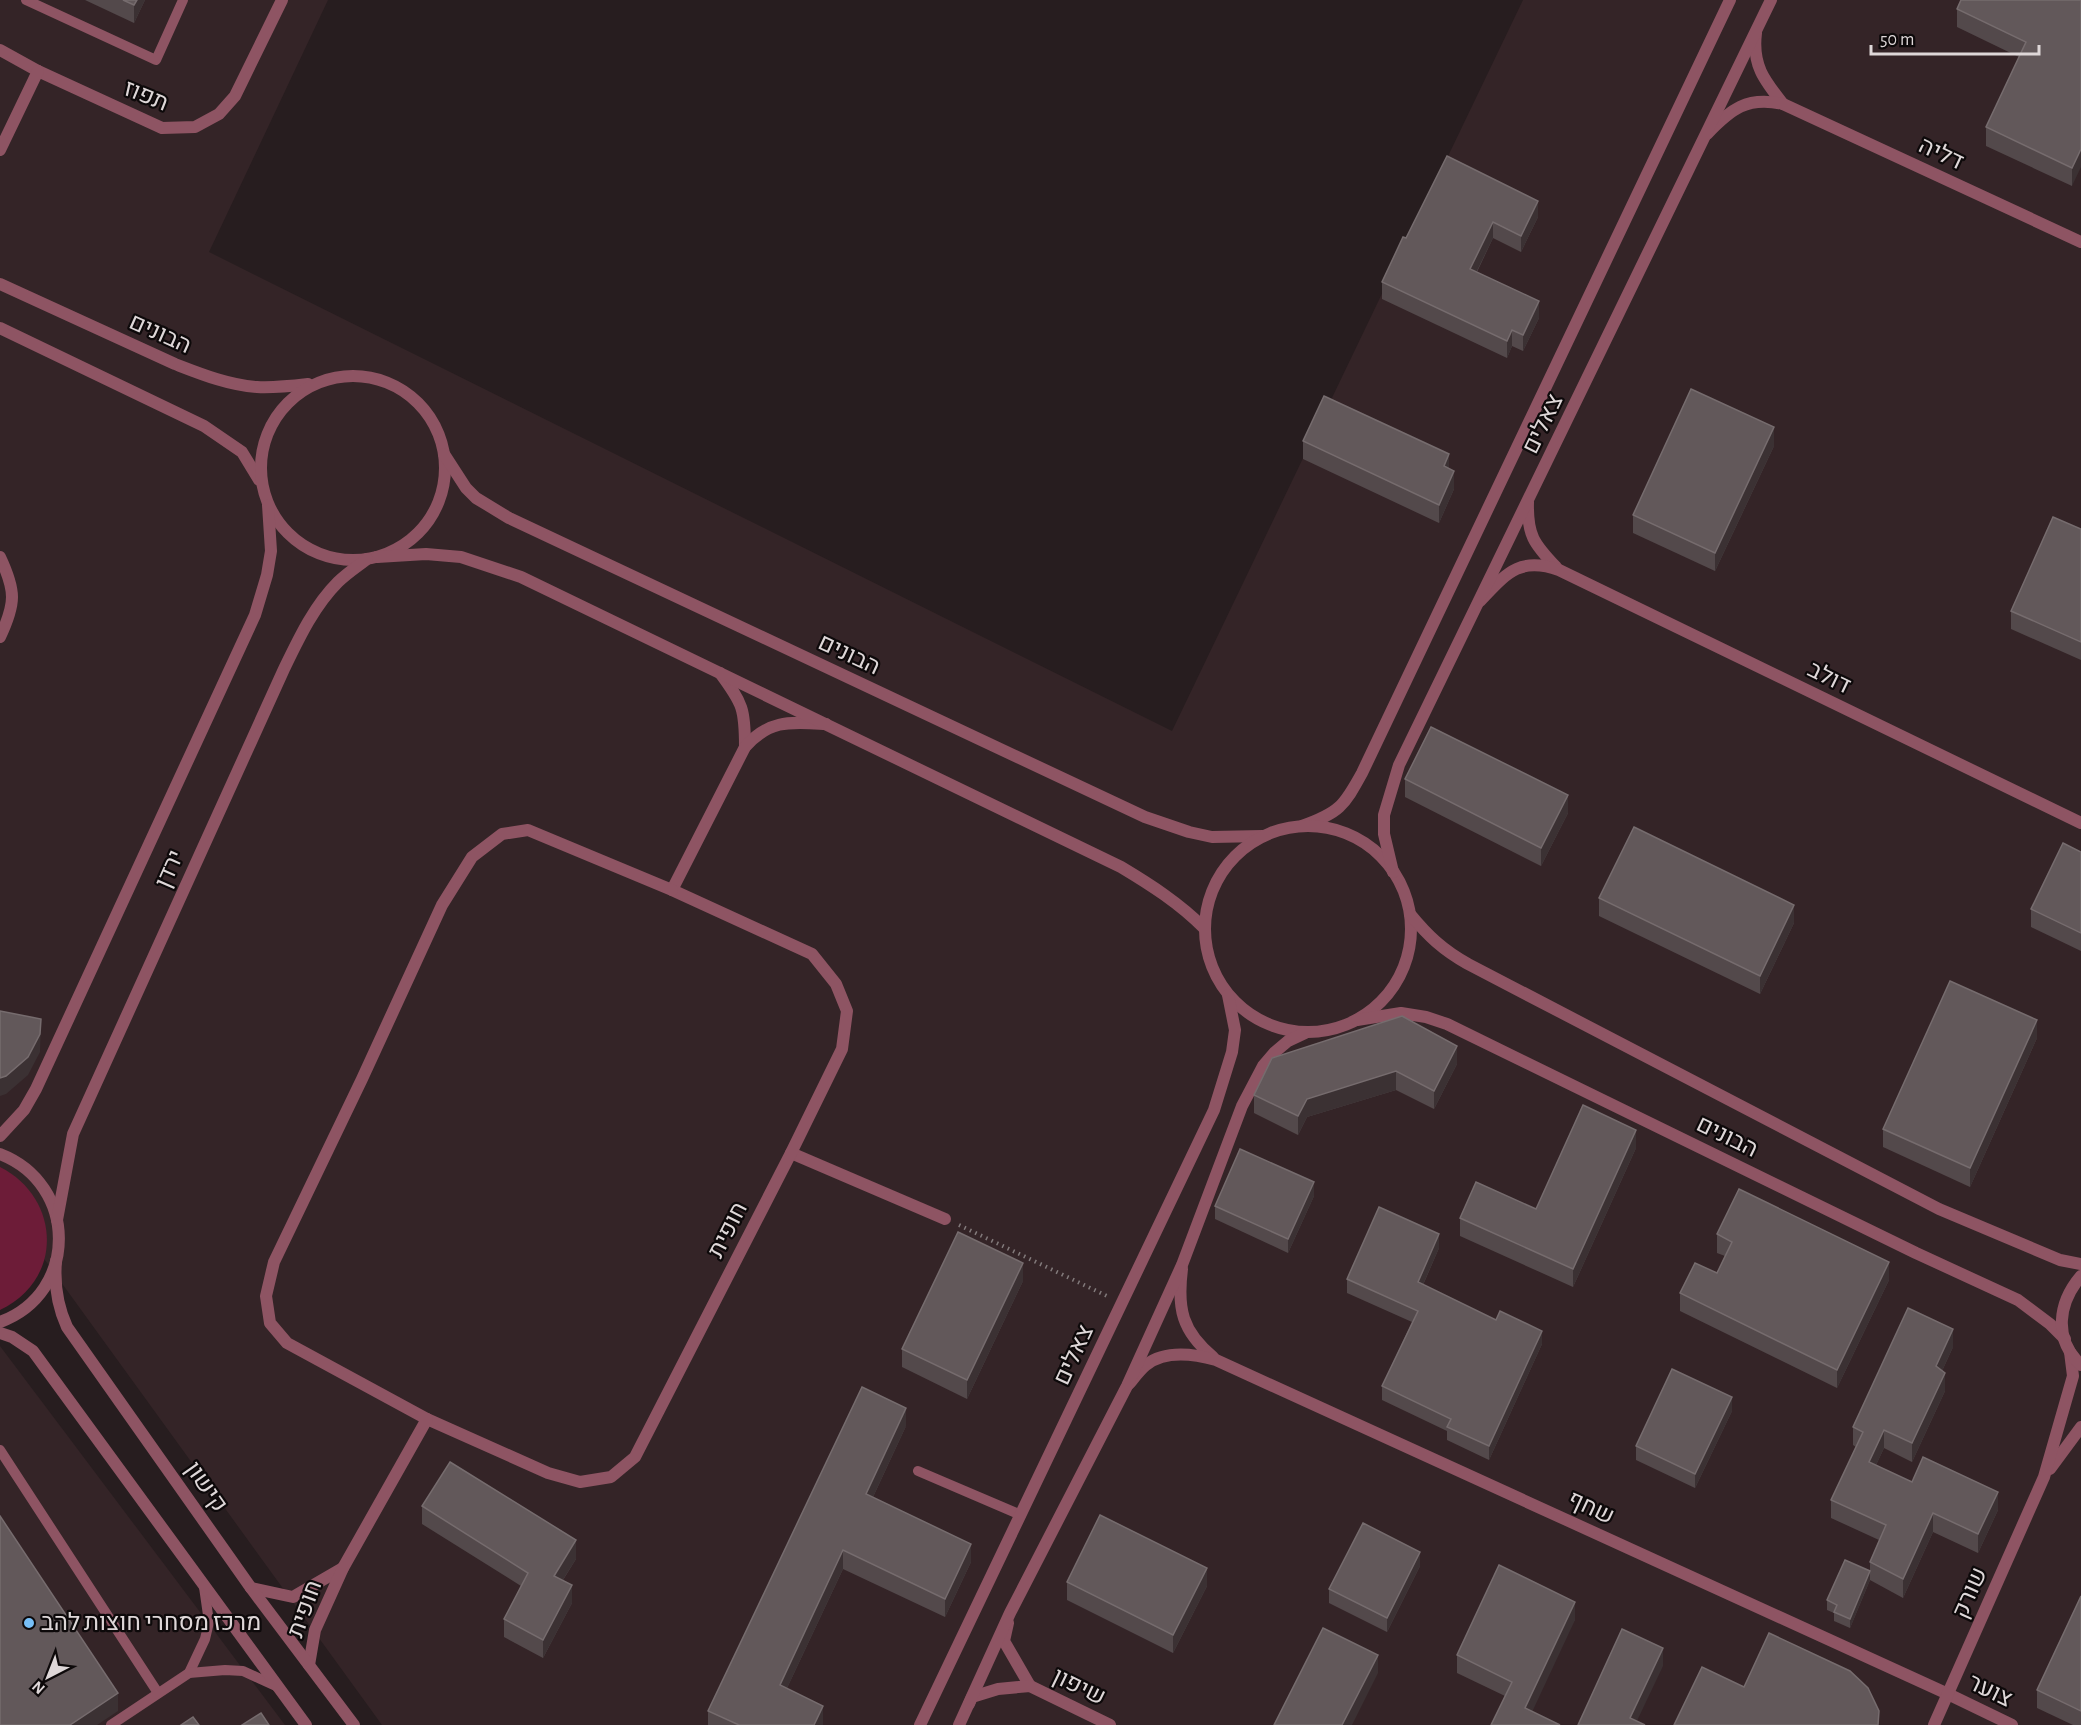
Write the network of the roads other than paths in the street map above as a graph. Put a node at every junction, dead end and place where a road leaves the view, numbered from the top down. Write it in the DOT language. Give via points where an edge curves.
graph roads {
  1 [pos="26,0"];
  2 [pos="183,0"];
  3 [pos="282,0"];
  4 [pos="1730,0"];
  5 [pos="1771,0"];
  6 [pos="1757,28"];
  7 [pos="0,50"];
  8 [pos="38,71"];
  9 [pos="1784,104"];
  10 [pos="1704,138"];
  11 [pos="0,150"];
  12 [pos="2081,242"];
  13 [pos="0,276"];
  14 [pos="0,284"];
  15 [pos="16,292"];
  16 [pos="0,328"];
  17 [pos="313,384"];
  18 [pos="444,454"];
  19 [pos="262,486"];
  20 [pos="1528,502"];
  21 [pos="268,505"];
  22 [pos="0,557"];
  23 [pos="372,558"];
  24 [pos="1559,570"];
  25 [pos="1480,602"];
  26 [pos="0,637"];
  27 [pos="720,673"];
  28 [pos="829,724"];
  29 [pos="745,747"];
  30 [pos="2081,823"];
  31 [pos="1302,826"];
  32 [pos="1263,836"];
  33 [pos="1394,872"];
  34 [pos="672,890"];
  35 [pos="1410,914"];
  36 [pos="1204,928"];
  37 [pos="1228,995"];
  38 [pos="1357,1020"];
  39 [pos="1305,1033"];
  40 [pos="0,1136"];
  41 [pos="791,1153"];
  42 [pos="0,1154"];
  43 [pos="945,1219"];
  44 [pos="57,1220"];
  45 [pos="56,1261"];
  46 [pos="2081,1264"];
  47 [pos="1182,1265"];
  48 [pos="2081,1276"];
  49 [pos="0,1322"];
  50 [pos="0,1333"];
  51 [pos="2065,1339"];
  52 [pos="2070,1352"];
  53 [pos="1216,1360"];
  54 [pos="2081,1365"];
  55 [pos="1127,1386"];
  56 [pos="427,1419"];
  57 [pos="2081,1427"];
  58 [pos="0,1450"];
  59 [pos="918,1471"];
  60 [pos="2044,1477"];
  61 [pos="1021,1515"];
  62 [pos="343,1568"];
  63 [pos="204,1587"];
  64 [pos="252,1588"];
  65 [pos="1010,1613"];
  66 [pos="309,1665"];
  67 [pos="189,1673"];
  68 [pos="1030,1686"];
  69 [pos="279,1688"];
  70 [pos="158,1693"];
  71 [pos="1948,1694"];
  72 [pos="111,1725"];
  73 [pos="306,1725"];
  74 [pos="354,1725"];
  75 [pos="920,1725"];
  76 [pos="959,1725"];
  77 [pos="1110,1725"];
  78 [pos="1934,1725"];
  79 [pos="2012,1725"];
  1 -- 2 [label="lane" via="156,60"];
  3 -- 8 [label="street, תפוז" via="235,96 219,114 195,127 162,128"];
  4 -- 31 [label="street, צאלים" via="1362,773 1340,807 1327,817"];
  5 -- 6 [label="street, צאלים"];
  6 -- 9 [label="street, דליה" via="1754,48 1758,65 1764,80"];
  6 -- 10 [label="street, צאלים"];
  7 -- 8 [label="street, תפוז"];
  8 -- 11 [label="street"];
  9 -- 10 [label="street, דליה" via="1740,106 1724,116"];
  9 -- 12 [label="street, דליה"];
  10 -- 20 [label="street, צאלים"];
  13 -- 15 [label="street"];
  14 -- 15 [label="street, הבונים"];
  15 -- 17 [label="street, הבונים" via="204,375 254,387"];
  16 -- 19 [label="street" via="204,426 242,452"];
  17 -- 18 [label="street" via="347,375 395,386 427,413"];
  17 -- 19 [label="street" via="282,407 272,422 263,442"];
  18 -- 23 [label="street" via="444,479 434,512 407,542"];
  18 -- 32 [label="street, הבונים" via="476,498 509,518 1145,817 1212,837"];
  19 -- 21 [label="street"];
  20 -- 24 [label="street, דולב" via="1527,524 1533,538"];
  20 -- 25 [label="street, צאלים"];
  21 -- 23 [label="street" via="295,540 311,550 332,558"];
  21 -- 40 [label="street, ירדן" via="271,551 255,615 36,1089 24,1110"];
  22 -- 26 [label="street" via="11,580 12,611"];
  23 -- 27 [label="street" via="426,554 461,557 521,577"];
  23 -- 44 [label="street, ירדן" via="328,592 284,669 73,1134"];
  24 -- 25 [label="street, דולב" via="1542,564 1510,572"];
  24 -- 30 [label="street, דולב"];
  25 -- 33 [label="street, צאלים" via="1399,765 1390,792 1384,834"];
  27 -- 28 [label="street"];
  27 -- 29 [label="street" via="743,708"];
  28 -- 29 [label="street" via="776,725 763,730"];
  28 -- 36 [label="street" via="1121,867 1160,891"];
  29 -- 34 [label="street"];
  31 -- 32 [label="street"];
  31 -- 33 [label="street" via="1329,828 1354,837 1376,852"];
  32 -- 36 [label="street" via="1239,851 1220,873 1208,899"];
  33 -- 35 [label="street"];
  34 -- 41 [label="street, חופית" via="812,954 836,984 847,1011 842,1049"];
  34 -- 56 [label="street, חופית" via="528,830 502,834 472,857 442,904 274,1262 266,1296 270,1323 287,1343"];
  35 -- 38 [label="street" via="1410,939 1398,979 1378,1006"];
  35 -- 46 [label="street, הבונים" via="1446,952 1468,964 1938,1209 2061,1260"];
  36 -- 37 [label="street" via="1215,975"];
  37 -- 39 [label="street" via="1250,1015 1276,1028"];
  37 -- 61 [label="street, צאלים" via="1235,1030 1214,1110"];
  38 -- 39 [label="street"];
  38 -- 51 [label="street, הבונים" via="1401,1013 1448,1024 2018,1300"];
  39 -- 47 [label="street" via="1288,1041 1263,1066 1242,1106"];
  41 -- 43 [label="street"];
  41 -- 56 [label="street, חופית" via="635,1457 611,1477 580,1482 548,1473"];
  42 -- 44 [label="street" via="18,1163 39,1182"];
  44 -- 45 [label="street, קישון"];
  45 -- 49 [label="street" via="38,1296 18,1314"];
  45 -- 64 [label="street, קישון" via="54,1280 59,1310 67,1327"];
  47 -- 53 [label="street, שחף" via="1182,1317 1198,1344"];
  47 -- 55 [label="street"];
  48 -- 51 [label="street" via="2064,1303 2061,1320"];
  50 -- 63 [label="street" via="33,1351"];
  51 -- 52 [label="street"];
  52 -- 54 [label="street"];
  52 -- 60 [label="street, שורק" via="2073,1376"];
  53 -- 55 [label="street, שחף" via="1185,1354 1165,1357 1146,1365"];
  53 -- 71 [label="street, שחף"];
  55 -- 65 [label="street"];
  56 -- 62 [label="street, חופית"];
  57 -- 60 [label="street, שורק"];
  58 -- 70 [label="lane"];
  59 -- 61 [label="lane"];
  60 -- 71 [label="street, שורק"];
  61 -- 75 [label="street, צאלים"];
  62 -- 64 [label="street, חופית" via="293,1597"];
  62 -- 66 [label="street, חופית" via="315,1630"];
  63 -- 67 [label="lane" via="210,1622"];
  63 -- 69 [label="street"];
  64 -- 66 [label="street, קישון"];
  65 -- 68 [label="street, שיפון" via="1004,1641"];
  65 -- 76 [label="street"];
  66 -- 74 [label="street, קישון"];
  67 -- 69 [label="lane" via="243,1671"];
  67 -- 70 [label="lane"];
  68 -- 76 [label="street, שיפון" via="998,1689 972,1697"];
  68 -- 77 [label="street, שיפון"];
  69 -- 73 [label="street"];
  70 -- 72 [label="lane"];
  71 -- 78 [label="street, שורק"];
  71 -- 79 [label="street, צוער"];
}
